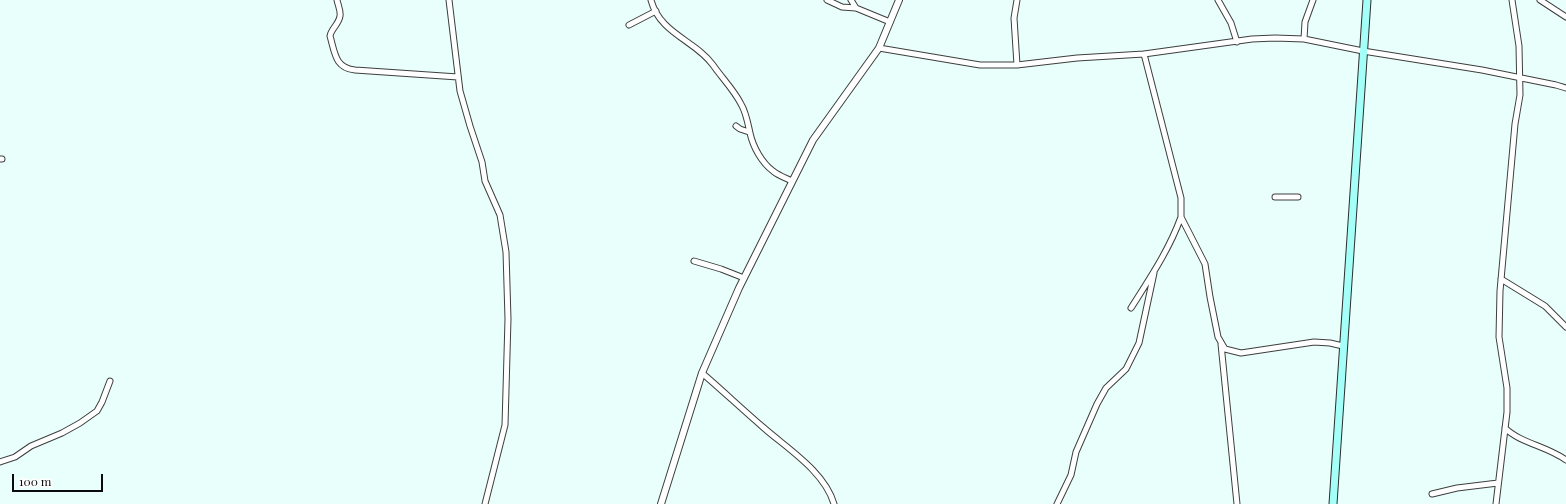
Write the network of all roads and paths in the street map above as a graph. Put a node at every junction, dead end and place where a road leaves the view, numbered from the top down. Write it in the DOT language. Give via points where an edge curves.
graph roads {
  1 [pos="337,0"];
  2 [pos="449,0"];
  3 [pos="651,0"];
  4 [pos="827,0"];
  5 [pos="851,0"];
  6 [pos="899,0"];
  7 [pos="1018,0"];
  8 [pos="1218,0"];
  9 [pos="1313,0"];
  10 [pos="1367,0"];
  11 [pos="1506,0"];
  12 [pos="1540,0"];
  13 [pos="1512,1"];
  14 [pos="856,8"];
  15 [pos="656,11"];
  16 [pos="1566,17"];
  17 [pos="890,22"];
  18 [pos="629,25"];
  19 [pos="1304,39"];
  20 [pos="1237,42"];
  21 [pos="879,48"];
  22 [pos="1363,51"];
  23 [pos="1144,54"];
  24 [pos="1017,65"];
  25 [pos="458,77"];
  26 [pos="1520,79"];
  27 [pos="1566,88"];
  28 [pos="736,126"];
  29 [pos="749,132"];
  30 [pos="792,181"];
  31 [pos="1275,197"];
  32 [pos="1298,197"];
  33 [pos="1181,217"];
  34 [pos="694,261"];
  35 [pos="1154,273"];
  36 [pos="744,278"];
  37 [pos="1501,279"];
  38 [pos="1131,308"];
  39 [pos="1566,317"];
  40 [pos="1562,323"];
  41 [pos="1566,328"];
  42 [pos="1343,346"];
  43 [pos="1223,347"];
  44 [pos="702,373"];
  45 [pos="110,381"];
  46 [pos="1505,428"];
  47 [pos="1566,460"];
  48 [pos="0,462"];
  49 [pos="1498,483"];
  50 [pos="1432,494"];
  51 [pos="485,504"];
  52 [pos="661,504"];
  53 [pos="834,504"];
  54 [pos="1056,504"];
  55 [pos="1236,504"];
  56 [pos="1333,504"];
  57 [pos="1496,504"];
  1 -- 25 [label="street" via="340,18 330,36 338,62 342,66 355,70"];
  2 -- 25 [label="street"];
  3 -- 15 [label="street"];
  4 -- 14 [label="street" via="842,7"];
  5 -- 14 [label="street"];
  6 -- 17 [label="street"];
  7 -- 24 [label="street" via="1014,18"];
  8 -- 20 [label="street" via="1231,23"];
  9 -- 19 [label="street" via="1305,22"];
  10 -- 22 [label="main road"];
  11 -- 13 [label="street"];
  12 -- 16 [label="street"];
  13 -- 26 [label="street" via="1519,46"];
  14 -- 17 [label="street"];
  15 -- 18 [label="street"];
  15 -- 29 [label="street" via="677,36 709,60 742,105"];
  17 -- 21 [label="street"];
  19 -- 20 [label="street" via="1275,38"];
  19 -- 22 [label="street"];
  20 -- 23 [label="street"];
  21 -- 24 [label="street" via="980,65"];
  21 -- 30 [label="street" via="814,140"];
  22 -- 26 [label="street" via="1482,70"];
  22 -- 42 [label="main road"];
  23 -- 24 [label="street"];
  23 -- 33 [label="street" via="1180,198"];
  25 -- 51 [label="street" via="465,110 482,162 485,182 500,215 506,252 508,319 505,425"];
  26 -- 27 [label="street"];
  26 -- 37 [label="street"];
  28 -- 29 [label="street"];
  29 -- 30 [label="street" via="757,153 766,164 774,172"];
  30 -- 36 [label="street"];
  31 -- 32 [label="street"];
  33 -- 35 [label="street" via="1172,241"];
  33 -- 43 [label="street" via="1205,264 1210,297"];
  34 -- 36 [label="street"];
  35 -- 38 [label="street"];
  35 -- 54 [label="street" via="1139,343 1126,370 1106,388 1097,404 1076,452 1071,475"];
  36 -- 44 [label="street"];
  37 -- 40 [label="street" via="1545,306"];
  37 -- 46 [label="street" via="1499,331 1507,388"];
  39 -- 40 [label="street"];
  40 -- 41 [label="street"];
  42 -- 43 [label="street" via="1314,342 1241,354"];
  42 -- 56 [label="main road"];
  43 -- 55 [label="street"];
  44 -- 52 [label="street"];
  44 -- 53 [label="street" via="802,460 823,482"];
  45 -- 48 [label="street" via="97,411 62,433"];
  46 -- 47 [label="street" via="1516,437 1545,448"];
  46 -- 49 [label="street"];
  49 -- 50 [label="street"];
  49 -- 57 [label="street"];
}
